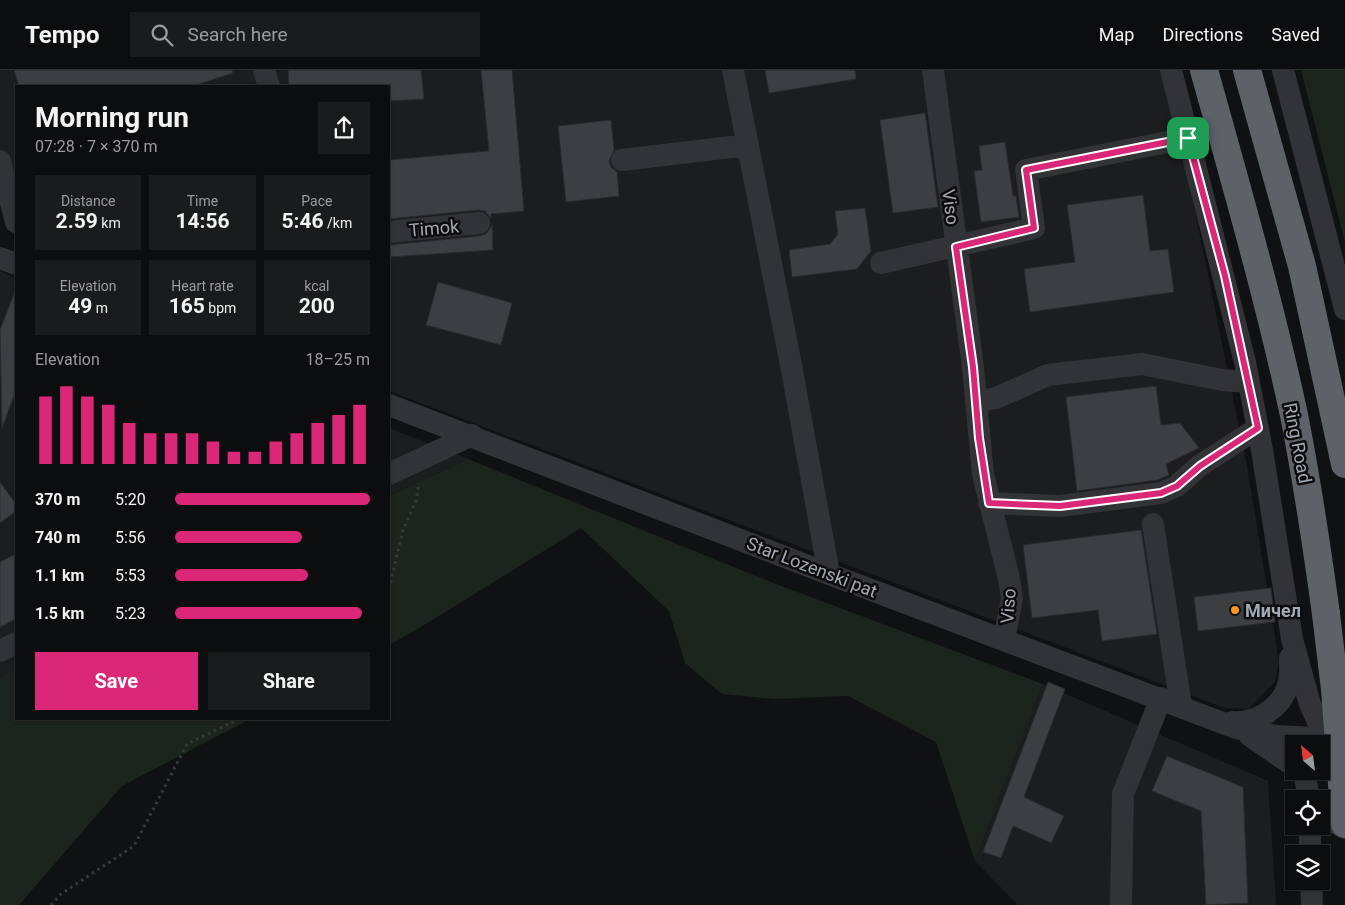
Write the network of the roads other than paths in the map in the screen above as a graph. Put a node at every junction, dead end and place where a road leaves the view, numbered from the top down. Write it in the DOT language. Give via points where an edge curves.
graph roads {
  1 [pos="264,70"];
  2 [pos="733,70"];
  3 [pos="933,70"];
  4 [pos="1171,70"];
  5 [pos="1204,70"];
  6 [pos="1247,70"];
  7 [pos="1283,70"];
  8 [pos="269,85"];
  9 [pos="1188,138"];
  10 [pos="748,145"];
  11 [pos="622,160"];
  12 [pos="0,161"];
  13 [pos="11,182"];
  14 [pos="15,214"];
  15 [pos="479,224"];
  16 [pos="390,232"];
  17 [pos="956,247"];
  18 [pos="0,258"];
  19 [pos="882,263"];
  20 [pos="15,264"];
  21 [pos="1345,309"];
  22 [pos="1249,382"];
  23 [pos="390,402"];
  24 [pos="976,402"];
  25 [pos="1258,428"];
  26 [pos="472,436"];
  27 [pos="1345,464"];
  28 [pos="390,474"];
  29 [pos="989,503"];
  30 [pos="1153,524"];
  31 [pos="829,574"];
  32 [pos="1004,639"];
  33 [pos="1292,639"];
  34 [pos="15,643"];
  35 [pos="0,650"];
  36 [pos="1161,698"];
  37 [pos="1181,706"];
  38 [pos="1345,719"];
  39 [pos="1227,724"];
  40 [pos="1315,735"];
  41 [pos="1321,735"];
  42 [pos="1285,736"];
  43 [pos="1303,782"];
  44 [pos="1330,820"];
  45 [pos="1345,824"];
  46 [pos="1345,828"];
  47 [pos="1311,890"];
  48 [pos="1121,905"];
  49 [pos="1312,905"];
  1 -- 8 [label="street"];
  2 -- 10 [label="street"];
  3 -- 17 [label="street, Viso"];
  4 -- 9 [label="street"];
  5 -- 45 [label="highway, Ring Road, bridge" via="1262,280 1292,408 1326,614"];
  6 -- 27 [label="highway" via="1302,266"];
  7 -- 21 [label="street"];
  9 -- 17 [label="street" via="1026,170 1034,228"];
  9 -- 22 [label="street"];
  10 -- 11 [label="street"];
  10 -- 31 [label="street"];
  12 -- 13 [label="street"];
  13 -- 14 [label="street"];
  15 -- 16 [label="street, Timok"];
  17 -- 19 [label="street"];
  17 -- 24 [label="street, Viso"];
  18 -- 20 [label="street"];
  22 -- 24 [label="street" via="1222,380 1142,364 1048,375 996,398"];
  22 -- 25 [label="street"];
  23 -- 26 [label="street, Star Lozenski pat"];
  24 -- 29 [label="street, Viso"];
  25 -- 29 [label="street" via="1200,466 1177,486 1161,493 1060,506"];
  25 -- 33 [label="street"];
  26 -- 28 [label="street"];
  26 -- 31 [label="street, Star Lozenski pat"];
  29 -- 32 [label="street, Viso" via="1012,599"];
  30 -- 37 [label="street"];
  31 -- 32 [label="street, Star Lozenski pat"];
  32 -- 36 [label="street, Star Lozenski pat"];
  33 -- 39 [label="street" via="1288,686 1275,706 1258,718"];
  33 -- 40 [label="street"];
  34 -- 35 [label="street"];
  36 -- 37 [label="street, Star Lozenski pat"];
  36 -- 48 [label="street" via="1123,794"];
  37 -- 39 [label="street, Star Lozenski pat"];
  38 -- 41 [label="street"];
  39 -- 42 [label="street, Star Lozenski pat"];
  39 -- 43 [label="street, Star Lozenski pat" via="1283,756"];
  44 -- 46 [label="street"];
  47 -- 49 [label="street"];
}
